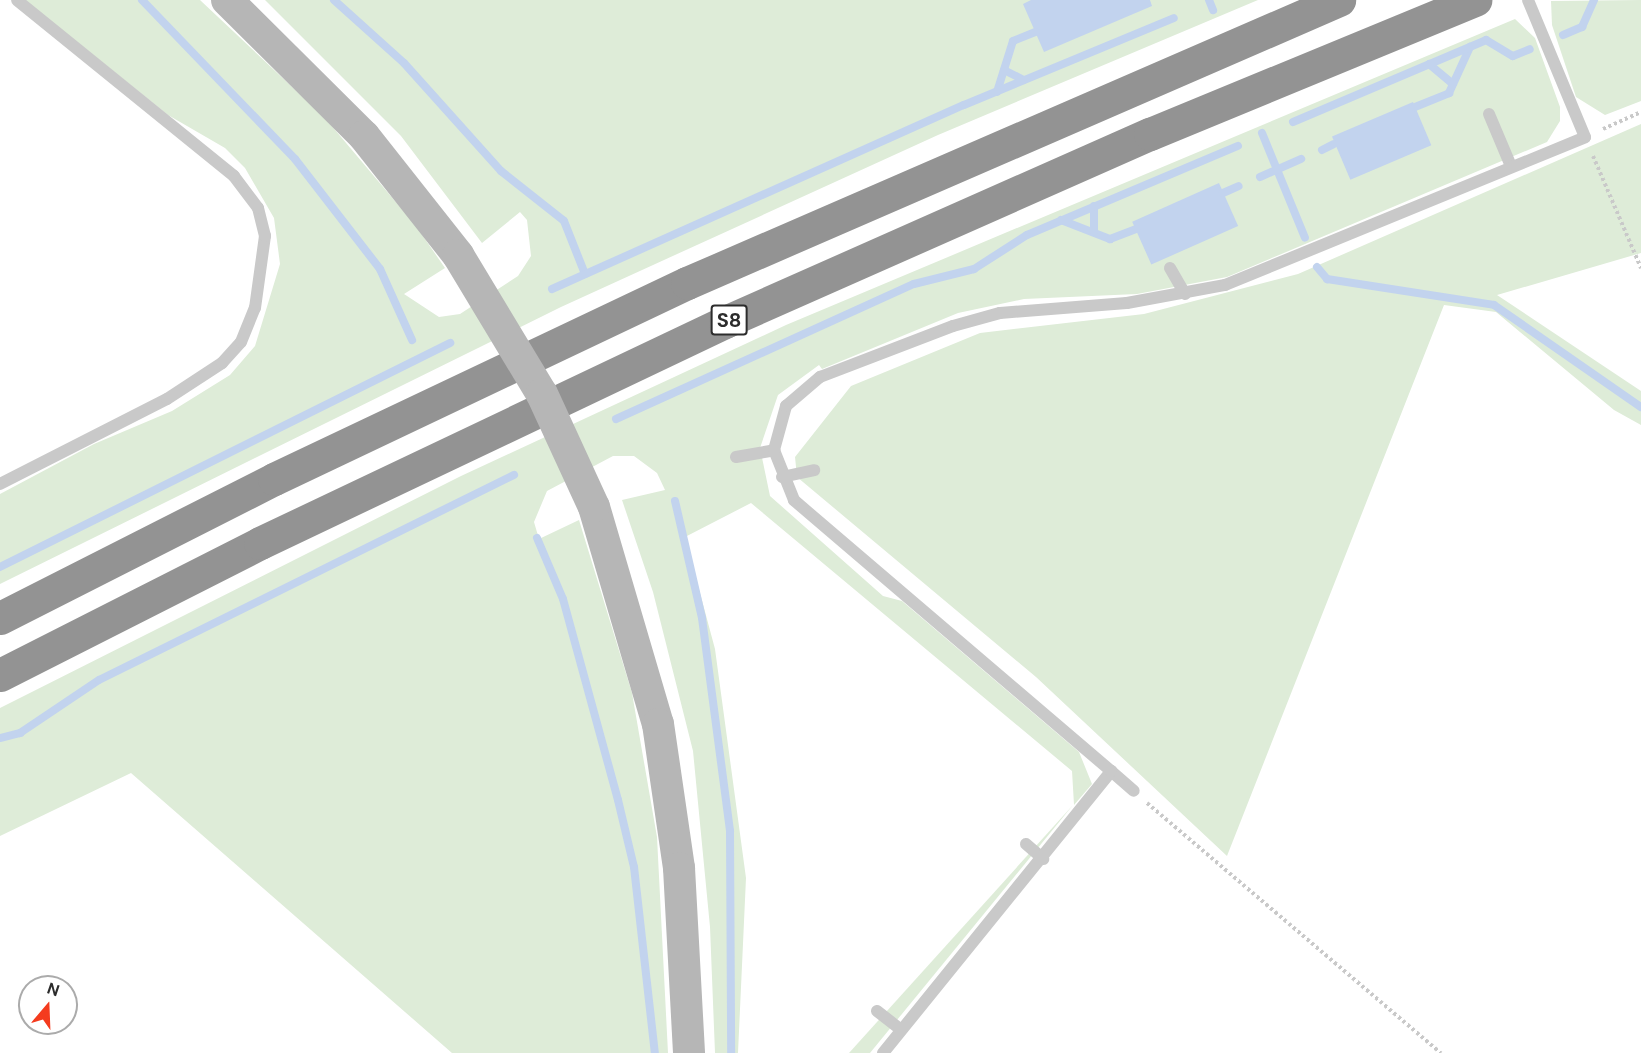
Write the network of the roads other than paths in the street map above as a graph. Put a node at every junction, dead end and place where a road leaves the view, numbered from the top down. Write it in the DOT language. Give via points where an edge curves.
graph roads {
  1 [pos="17,0"];
  2 [pos="227,0"];
  3 [pos="1340,0"];
  4 [pos="1475,0"];
  5 [pos="1528,0"];
  6 [pos="1490,114"];
  7 [pos="1511,166"];
  8 [pos="1170,268"];
  9 [pos="1185,294"];
  10 [pos="774,450"];
  11 [pos="736,457"];
  12 [pos="814,470"];
  13 [pos="782,477"];
  14 [pos="0,484"];
  15 [pos="0,618"];
  16 [pos="0,675"];
  17 [pos="1111,771"];
  18 [pos="1134,791"];
  19 [pos="1026,844"];
  20 [pos="1043,859"];
  21 [pos="877,1011"];
  22 [pos="900,1029"];
  23 [pos="689,1053"];
  24 [pos="883,1053"];
  1 -- 14 [label="lane" via="234,176 258,208 265,236 264,272 241,342 222,363 167,399"];
  2 -- 23 [label="street, bridge" via="364,136 458,255 532,376 594,507 658,724 679,868"];
  3 -- 15 [label="highway, S8" via="687,282 274,479"];
  4 -- 16 [label="highway, S8" via="1150,134 725,321 270,538"];
  5 -- 7 [label="lane" via="1585,137"];
  6 -- 7 [label="lane"];
  7 -- 9 [label="lane" via="1225,285"];
  8 -- 9 [label="lane"];
  9 -- 10 [label="lane" via="1000,313 953,326 807,385 786,406"];
  10 -- 11 [label="lane"];
  10 -- 13 [label="lane"];
  12 -- 13 [label="lane"];
  13 -- 17 [label="lane" via="794,500"];
  17 -- 18 [label="lane"];
  17 -- 20 [label="lane"];
  19 -- 20 [label="lane"];
  20 -- 22 [label="lane"];
  21 -- 22 [label="lane"];
  22 -- 24 [label="lane"];
}
